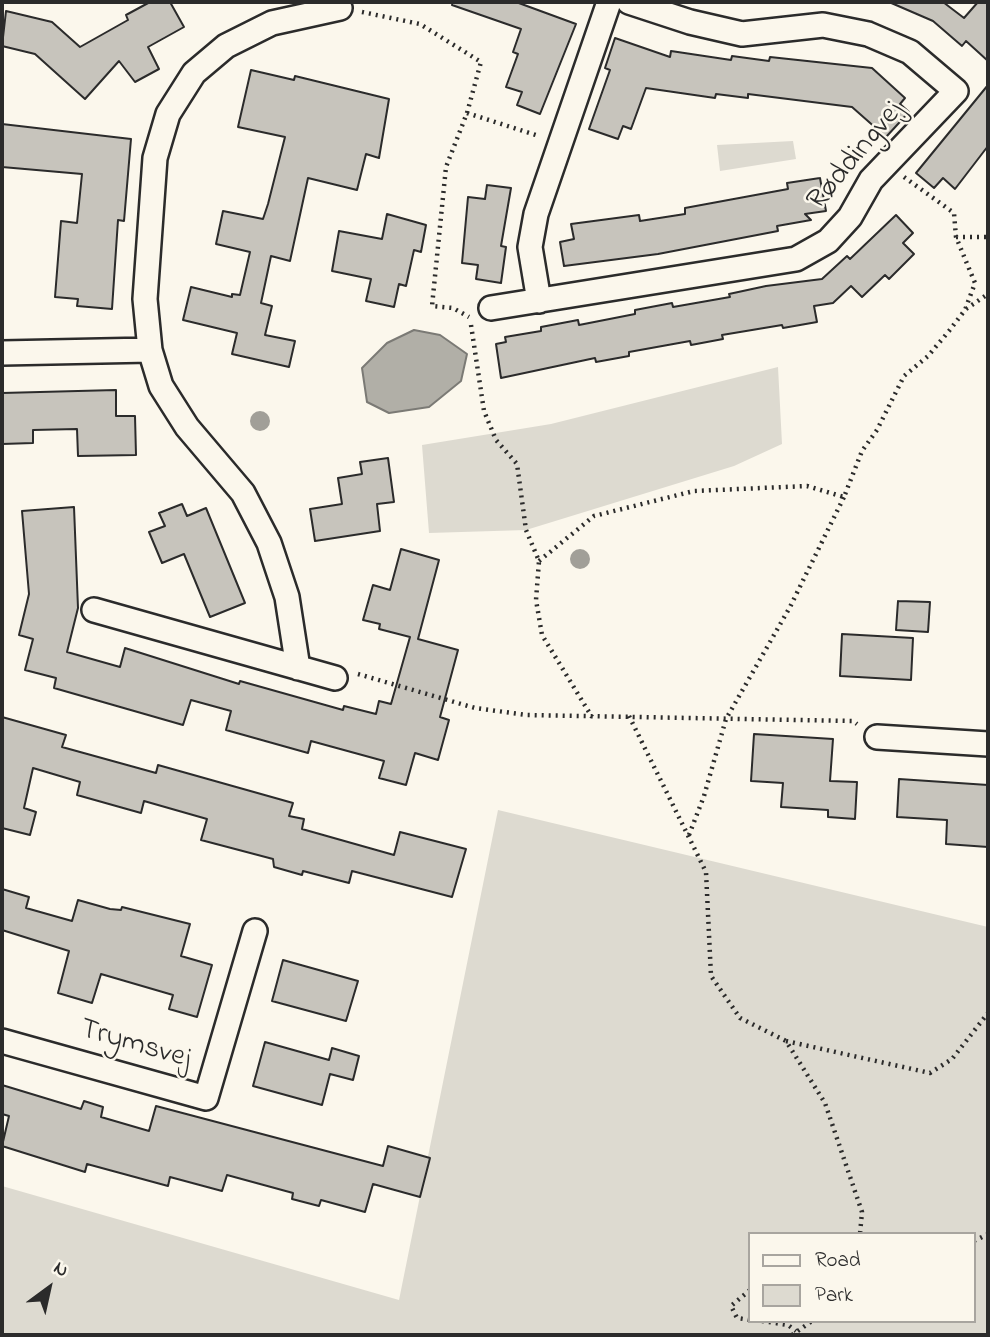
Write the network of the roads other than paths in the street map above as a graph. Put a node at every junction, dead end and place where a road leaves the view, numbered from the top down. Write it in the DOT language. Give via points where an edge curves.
graph roads {
  1 [pos="609,2"];
  2 [pos="629,2"];
  3 [pos="340,8"];
  4 [pos="539,301"];
  5 [pos="491,308"];
  6 [pos="150,350"];
  7 [pos="2,353"];
  8 [pos="94,610"];
  9 [pos="298,668"];
  10 [pos="335,678"];
  11 [pos="877,737"];
  12 [pos="988,744"];
  13 [pos="255,931"];
  14 [pos="2,1041"];
  1 -- 4 [label="street" via="536,214 530,247"];
  2 -- 4 [label="street, Røddingvej" via="742,34 823,25 868,34 910,52 956,90 870,180 850,217 828,241 796,259"];
  3 -- 6 [label="street" via="272,23 226,46 194,74 168,114 155,158 145,299"];
  4 -- 5 [label="street, Røddingvej"];
  6 -- 7 [label="street"];
  6 -- 9 [label="street" via="167,396 243,493 269,543 287,597"];
  8 -- 9 [label="street"];
  9 -- 10 [label="street"];
  11 -- 12 [label="street"];
  13 -- 14 [label="street, Trymsvej" via="206,1098"];
}
